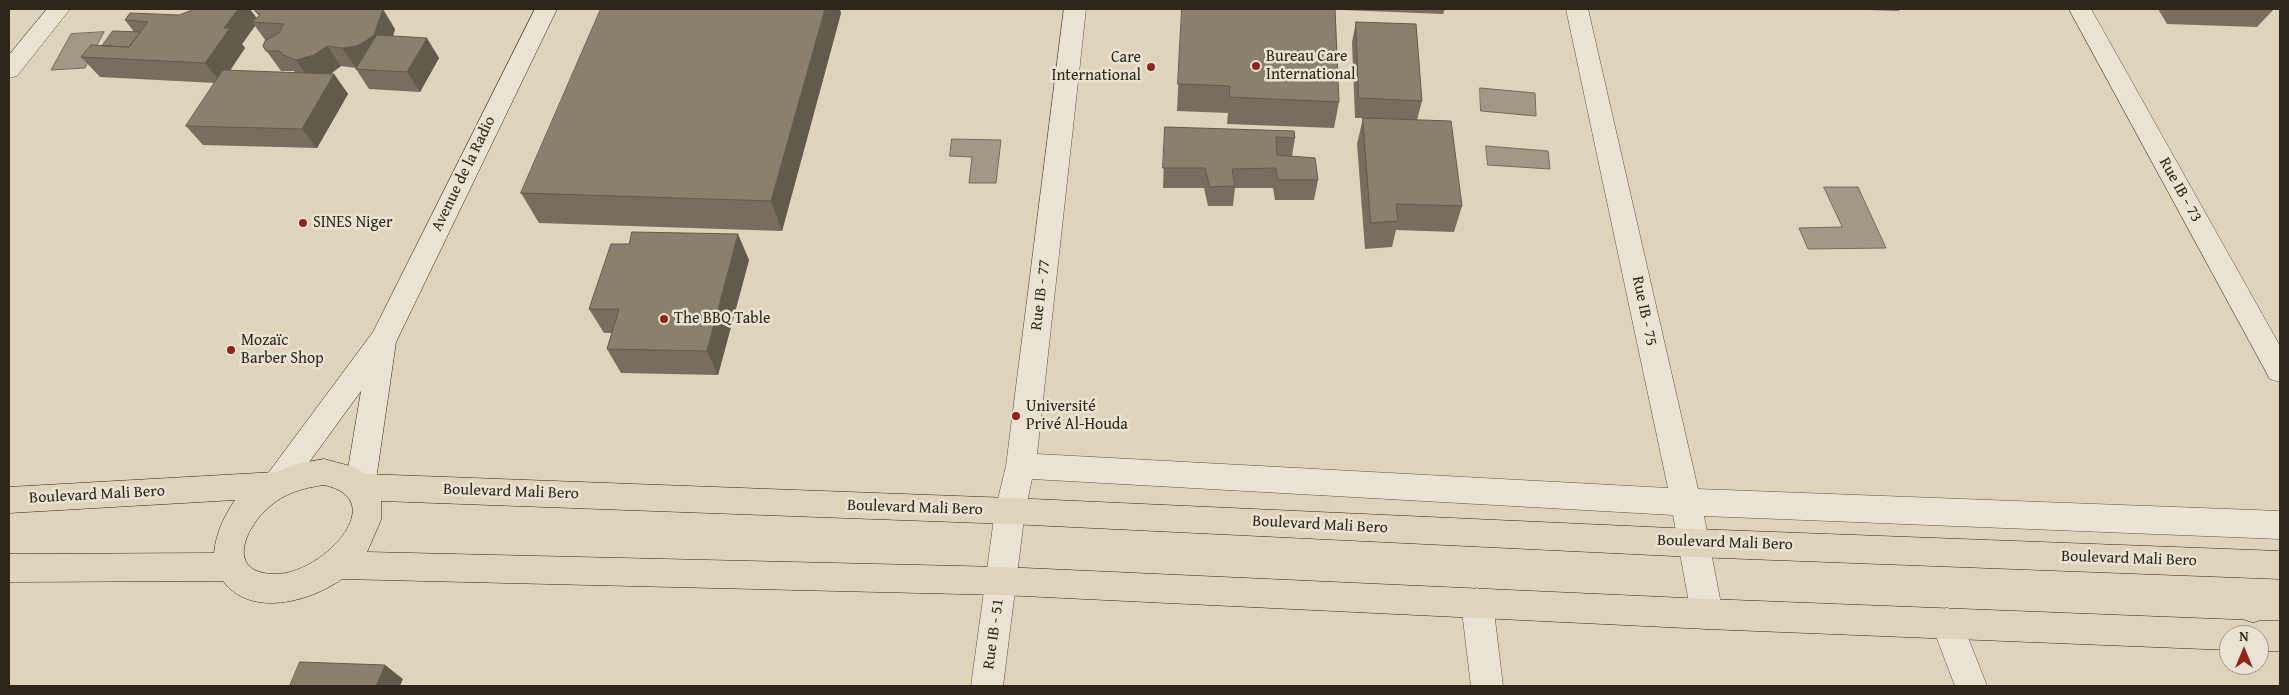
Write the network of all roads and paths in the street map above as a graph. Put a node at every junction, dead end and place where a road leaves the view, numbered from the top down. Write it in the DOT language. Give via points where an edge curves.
graph roads {
  1 [pos="59,9"];
  2 [pos="546,9"];
  3 [pos="1076,9"];
  4 [pos="1577,9"];
  5 [pos="2080,9"];
  6 [pos="9,70"];
  7 [pos="383,340"];
  8 [pos="2280,371"];
  9 [pos="1021,466"];
  10 [pos="276,485"];
  11 [pos="360,487"];
  12 [pos="9,500"];
  13 [pos="1686,502"];
  14 [pos="1010,511"];
  15 [pos="2280,525"];
  16 [pos="1694,543"];
  17 [pos="336,565"];
  18 [pos="2280,565"];
  19 [pos="230,567"];
  20 [pos="9,568"];
  21 [pos="1002,581"];
  22 [pos="1477,603"];
  23 [pos="1707,614"];
  24 [pos="1947,623"];
  25 [pos="2219,634"];
  26 [pos="987,686"];
  27 [pos="1487,686"];
  28 [pos="1971,686"];
  1 -- 6 [label="street"];
  2 -- 7 [label="street, Avenue de la Radio"];
  3 -- 9 [label="street, Rue IB - 77"];
  4 -- 13 [label="street, Rue IB - 75"];
  5 -- 8 [label="street, Rue IB - 73"];
  7 -- 10 [label="street, Avenue de la Radio"];
  7 -- 11 [label="street, Avenue de la Radio"];
  9 -- 13 [label="street"];
  9 -- 14 [label="street, Rue IB - 77"];
  10 -- 11 [label="main road" via="300,475 324,472 345,476"];
  10 -- 12 [label="main road, Boulevard Mali Bero"];
  10 -- 19 [label="main road" via="257,498 231,532"];
  11 -- 14 [label="main road, Boulevard Mali Bero"];
  11 -- 17 [label="main road" via="367,503 366,524 355,546"];
  13 -- 15 [label="street"];
  13 -- 16 [label="street, Rue IB - 75"];
  14 -- 16 [label="main road, Boulevard Mali Bero"];
  14 -- 21 [label="street, Rue IB - 77"];
  16 -- 18 [label="main road, Boulevard Mali Bero"];
  16 -- 23 [label="street, Rue IB - 75"];
  17 -- 19 [label="main road" via="286,589 261,590 241,581"];
  17 -- 21 [label="main road"];
  19 -- 20 [label="main road"];
  21 -- 22 [label="main road"];
  21 -- 26 [label="street, Rue IB - 51"];
  22 -- 23 [label="main road"];
  22 -- 27 [label="street"];
  23 -- 24 [label="main road"];
  24 -- 25 [label="main road"];
  24 -- 28 [label="street"];
}
